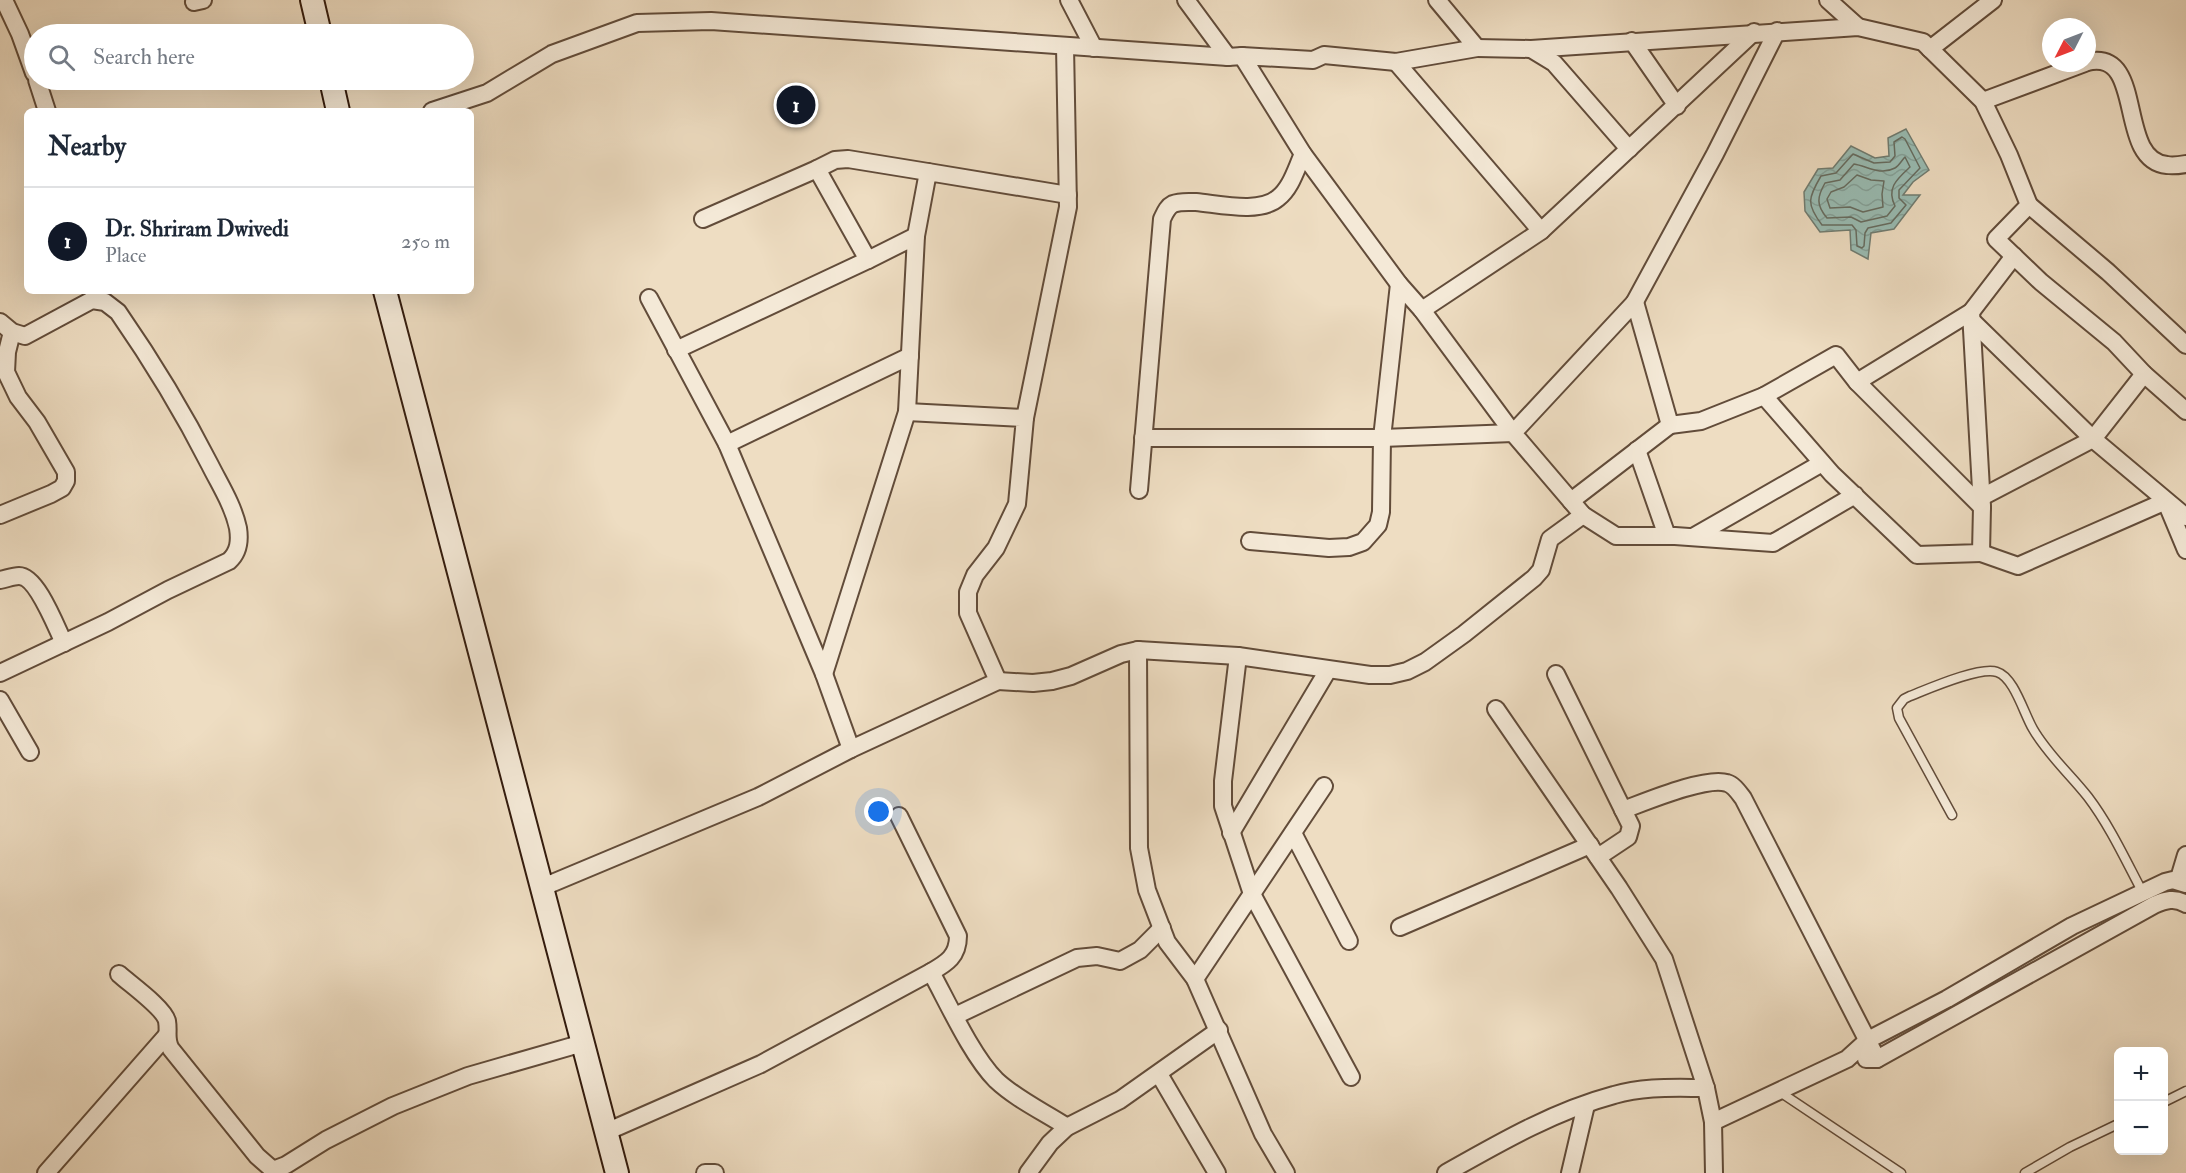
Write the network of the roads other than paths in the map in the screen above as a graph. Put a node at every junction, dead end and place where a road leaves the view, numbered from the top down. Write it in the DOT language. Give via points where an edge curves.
graph roads {
  1 [pos="4,0"];
  2 [pos="312,0"];
  3 [pos="1069,0"];
  4 [pos="1186,0"];
  5 [pos="1437,0"];
  6 [pos="1828,0"];
  7 [pos="1993,0"];
  8 [pos="318,24"];
  9 [pos="1858,27"];
  10 [pos="1777,31"];
  11 [pos="1754,32"];
  12 [pos="1632,41"];
  13 [pos="24,45"];
  14 [pos="1065,46"];
  15 [pos="1094,48"];
  16 [pos="1477,48"];
  17 [pos="1531,49"];
  18 [pos="1930,49"];
  19 [pos="1235,56"];
  20 [pos="2096,61"];
  21 [pos="1396,62"];
  22 [pos="2062,72"];
  23 [pos="40,90"];
  24 [pos="333,90"];
  25 [pos="1983,101"];
  26 [pos="1677,106"];
  27 [pos="45,108"];
  28 [pos="337,108"];
  29 [pos="441,108"];
  30 [pos="1629,149"];
  31 [pos="1303,154"];
  32 [pos="2186,164"];
  33 [pos="817,169"];
  34 [pos="928,172"];
  35 [pos="1068,195"];
  36 [pos="2029,205"];
  37 [pos="703,219"];
  38 [pos="1541,231"];
  39 [pos="916,236"];
  40 [pos="2014,256"];
  41 [pos="868,260"];
  42 [pos="1399,284"];
  43 [pos="386,294"];
  44 [pos="649,298"];
  45 [pos="1632,307"];
  46 [pos="1422,310"];
  47 [pos="1971,316"];
  48 [pos="6,327"];
  49 [pos="2186,345"];
  50 [pos="676,350"];
  51 [pos="910,356"];
  52 [pos="2144,374"];
  53 [pos="1857,382"];
  54 [pos="1764,396"];
  55 [pos="2186,411"];
  56 [pos="907,412"];
  57 [pos="1025,418"];
  58 [pos="1670,425"];
  59 [pos="1513,433"];
  60 [pos="1143,438"];
  61 [pos="1383,438"];
  62 [pos="2093,439"];
  63 [pos="727,444"];
  64 [pos="1637,450"];
  65 [pos="1822,463"];
  66 [pos="1139,490"];
  67 [pos="1855,495"];
  68 [pos="1571,501"];
  69 [pos="2166,501"];
  70 [pos="1982,502"];
  71 [pos="0,515"];
  72 [pos="1583,515"];
  73 [pos="2186,517"];
  74 [pos="1667,536"];
  75 [pos="1693,537"];
  76 [pos="1250,541"];
  77 [pos="2186,550"];
  78 [pos="1981,553"];
  79 [pos="0,580"];
  80 [pos="64,643"];
  81 [pos="1138,650"];
  82 [pos="1238,656"];
  83 [pos="1328,670"];
  84 [pos="0,673"];
  85 [pos="824,674"];
  86 [pos="1556,674"];
  87 [pos="998,681"];
  88 [pos="0,700"];
  89 [pos="1496,709"];
  90 [pos="851,749"];
  91 [pos="30,752"];
  92 [pos="1324,786"];
  93 [pos="1623,810"];
  94 [pos="1952,815"];
  95 [pos="899,816"];
  96 [pos="1230,833"];
  97 [pos="1293,833"];
  98 [pos="1594,851"];
  99 [pos="2186,855"];
  100 [pos="2181,877"];
  101 [pos="543,887"];
  102 [pos="2144,893"];
  103 [pos="1252,894"];
  104 [pos="2165,900"];
  105 [pos="2186,904"];
  106 [pos="1400,927"];
  107 [pos="1161,928"];
  108 [pos="1349,941"];
  109 [pos="931,972"];
  110 [pos="119,974"];
  111 [pos="1195,979"];
  112 [pos="955,1016"];
  113 [pos="1219,1030"];
  114 [pos="167,1035"];
  115 [pos="1868,1040"];
  116 [pos="583,1043"];
  117 [pos="1847,1059"];
  118 [pos="1877,1059"];
  119 [pos="1159,1074"];
  120 [pos="1351,1077"];
  121 [pos="1706,1088"];
  122 [pos="2186,1091"];
  123 [pos="1780,1092"];
  124 [pos="2165,1101"];
  125 [pos="1586,1105"];
  126 [pos="1713,1122"];
  127 [pos="1067,1126"];
  128 [pos="2114,1126"];
  129 [pos="606,1132"];
  130 [pos="46,1173"];
  131 [pos="617,1173"];
  132 [pos="705,1173"];
  133 [pos="715,1173"];
  134 [pos="1028,1173"];
  135 [pos="1216,1173"];
  136 [pos="1286,1173"];
  137 [pos="1446,1173"];
  138 [pos="1570,1173"];
  139 [pos="1714,1173"];
  140 [pos="1901,1173"];
  141 [pos="2025,1173"];
  1 -- 13 [label="street"];
  2 -- 8 [label="street"];
  3 -- 15 [label="street"];
  4 -- 19 [label="street"];
  5 -- 16 [label="street"];
  6 -- 9 [label="street"];
  7 -- 18 [label="street"];
  9 -- 10 [label="street"];
  9 -- 18 [label="street" via="1923,42"];
  10 -- 11 [label="street"];
  10 -- 45 [label="street"];
  11 -- 12 [label="street"];
  11 -- 26 [label="street"];
  12 -- 17 [label="street"];
  12 -- 26 [label="street"];
  14 -- 15 [label="street"];
  14 -- 29 [label="street" via="711,21 637,23 552,54 487,93"];
  14 -- 35 [label="street"];
  15 -- 19 [label="street"];
  16 -- 17 [label="street"];
  16 -- 21 [label="street"];
  17 -- 30 [label="street" via="1554,63"];
  18 -- 25 [label="street"];
  19 -- 21 [label="street" via="1313,60 1324,54"];
  19 -- 31 [label="street"];
  20 -- 32 [label="street" via="2110,63 2120,73 2141,144 2151,158 2165,166"];
  21 -- 38 [label="street"];
  22 -- 25 [label="street"];
  23 -- 27 [label="street"];
  24 -- 28 [label="street"];
  25 -- 36 [label="street"];
  26 -- 30 [label="street"];
  30 -- 38 [label="street"];
  31 -- 42 [label="street"];
  31 -- 60 [label="street" via="1288,187 1269,204 1250,207 1185,201 1166,211 1162,219"];
  33 -- 34 [label="street" via="849,159"];
  33 -- 37 [label="street"];
  33 -- 41 [label="street"];
  34 -- 35 [label="street"];
  34 -- 39 [label="street"];
  35 -- 57 [label="street"];
  36 -- 40 [label="street" via="1996,239"];
  36 -- 49 [label="street"];
  38 -- 46 [label="street"];
  39 -- 41 [label="street"];
  39 -- 51 [label="street"];
  40 -- 47 [label="street"];
  40 -- 52 [label="street" via="2114,342"];
  41 -- 50 [label="street"];
  42 -- 46 [label="street"];
  42 -- 61 [label="street"];
  43 -- 101 [label="street"];
  44 -- 50 [label="street"];
  45 -- 58 [label="street" via="1635,302"];
  45 -- 59 [label="street"];
  46 -- 59 [label="street"];
  47 -- 53 [label="street"];
  47 -- 62 [label="street"];
  47 -- 70 [label="street"];
  48 -- 71 [label="street" via="6,372 66,472 66,482 51,494"];
  48 -- 80 [label="street" via="25,336 92,300 105,302 118,312 185,417 232,507 238,529 237,553 229,561"];
  50 -- 63 [label="street"];
  51 -- 56 [label="street"];
  51 -- 63 [label="street"];
  52 -- 55 [label="street"];
  52 -- 62 [label="street"];
  53 -- 54 [label="street" via="1836,355"];
  53 -- 70 [label="street"];
  54 -- 58 [label="street" via="1701,421"];
  54 -- 65 [label="street"];
  56 -- 57 [label="street"];
  56 -- 85 [label="street"];
  57 -- 87 [label="street" via="1017,504 1008,528 975,575 968,592 968,613"];
  58 -- 64 [label="street"];
  59 -- 61 [label="street"];
  59 -- 68 [label="street"];
  60 -- 61 [label="street"];
  60 -- 66 [label="street"];
  61 -- 76 [label="street" via="1381,512 1378,525 1363,542 1329,548"];
  62 -- 69 [label="street"];
  62 -- 70 [label="street"];
  63 -- 85 [label="street"];
  64 -- 68 [label="street"];
  64 -- 74 [label="street"];
  65 -- 67 [label="street"];
  65 -- 75 [label="street"];
  67 -- 75 [label="street" via="1773,543"];
  67 -- 78 [label="street" via="1917,555"];
  68 -- 72 [label="street"];
  69 -- 73 [label="street"];
  69 -- 77 [label="street"];
  69 -- 78 [label="street" via="2018,567"];
  70 -- 78 [label="street"];
  72 -- 74 [label="street" via="1616,536"];
  72 -- 83 [label="street" via="1550,539 1544,562 1534,578 1425,662 1390,675"];
  74 -- 75 [label="street"];
  79 -- 80 [label="street" via="28,578 37,588"];
  80 -- 84 [label="street"];
  81 -- 82 [label="street"];
  81 -- 87 [label="street" via="1053,681"];
  81 -- 107 [label="street" via="1139,848"];
  82 -- 83 [label="street"];
  82 -- 96 [label="street" via="1223,781 1223,806"];
  83 -- 96 [label="street"];
  85 -- 90 [label="street"];
  86 -- 93 [label="street"];
  87 -- 90 [label="street"];
  88 -- 91 [label="street"];
  89 -- 98 [label="street"];
  90 -- 101 [label="street" via="758,796"];
  92 -- 97 [label="street"];
  93 -- 98 [label="street" via="1631,826 1630,834 1625,840"];
  93 -- 115 [label="street" via="1708,781 1729,783 1736,789"];
  94 -- 102 [label="lane" via="1897,708 1910,696 1979,671 1998,672 2012,685 2043,745 2101,816"];
  95 -- 109 [label="street" via="958,936 958,948 951,958"];
  96 -- 103 [label="street"];
  97 -- 103 [label="street"];
  97 -- 108 [label="street"];
  98 -- 106 [label="street"];
  98 -- 121 [label="street" via="1664,959"];
  99 -- 100 [label="street"];
  100 -- 102 [label="street"];
  100 -- 104 [label="street" via="2168,888"];
  101 -- 116 [label="street"];
  102 -- 115 [label="street" via="2072,926"];
  103 -- 111 [label="street"];
  103 -- 120 [label="street"];
  104 -- 105 [label="street"];
  104 -- 118 [label="street"];
  107 -- 111 [label="street"];
  107 -- 112 [label="street" via="1140,950 1119,961 1097,956 1077,958"];
  109 -- 112 [label="street"];
  109 -- 129 [label="street" via="761,1064"];
  110 -- 114 [label="street" via="161,1011 167,1020"];
  111 -- 113 [label="street"];
  112 -- 127 [label="street" via="979,1059 999,1083"];
  113 -- 119 [label="street"];
  113 -- 136 [label="street" via="1263,1134"];
  114 -- 116 [label="street" via="167,1043 178,1058 257,1156 273,1170 393,1106 468,1076"];
  114 -- 130 [label="street"];
  115 -- 117 [label="street"];
  115 -- 118 [label="street"];
  116 -- 129 [label="street"];
  117 -- 118 [label="street"];
  117 -- 123 [label="street"];
  119 -- 127 [label="street" via="1120,1100"];
  119 -- 135 [label="street"];
  121 -- 125 [label="street" via="1651,1088"];
  121 -- 126 [label="street"];
  122 -- 124 [label="lane"];
  123 -- 126 [label="street"];
  123 -- 140 [label="lane"];
  125 -- 137 [label="street" via="1514,1135"];
  125 -- 138 [label="street"];
  126 -- 139 [label="street"];
  127 -- 134 [label="street"];
  128 -- 141 [label="lane"];
  129 -- 131 [label="street"];
  132 -- 133 [label="street"];
}
